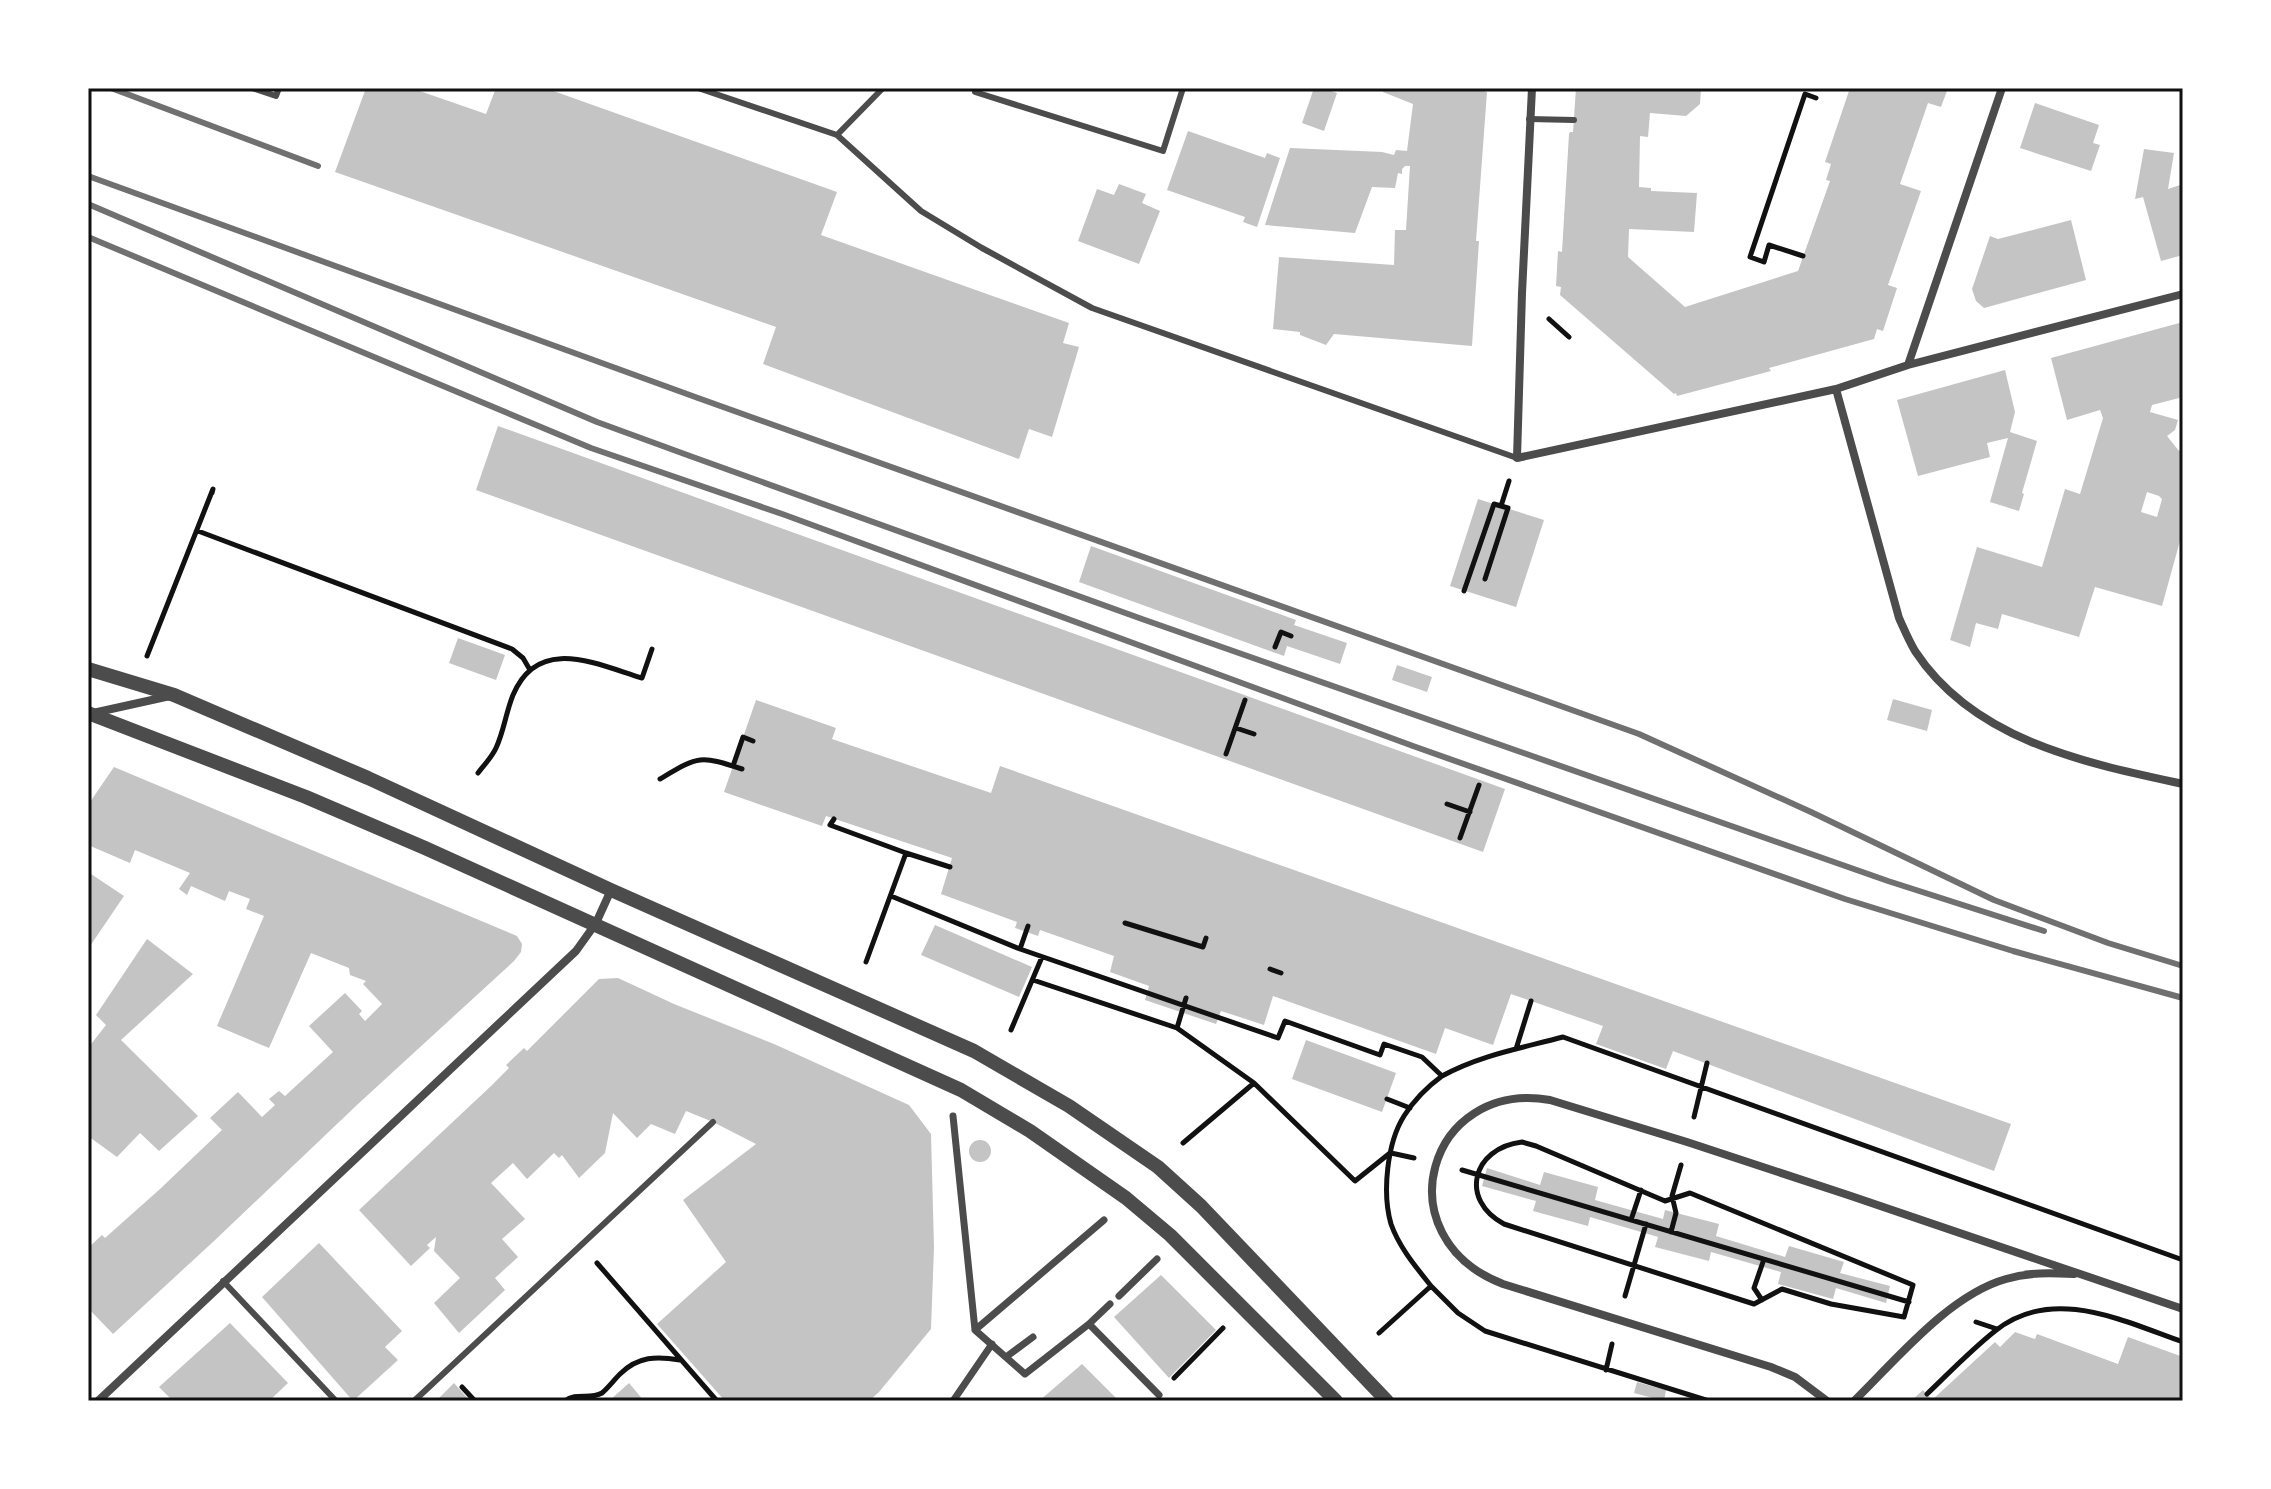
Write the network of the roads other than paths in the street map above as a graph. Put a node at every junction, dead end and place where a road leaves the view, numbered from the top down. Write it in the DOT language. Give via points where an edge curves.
graph roads {
  1 [pos="252,88"];
  2 [pos="279,88"];
  3 [pos="698,88"];
  4 [pos="883,88"];
  5 [pos="1183,88"];
  6 [pos="1532,88"];
  7 [pos="2002,88"];
  8 [pos="975,92"];
  9 [pos="1529,119"];
  10 [pos="1574,120"];
  11 [pos="837,135"];
  12 [pos="2183,294"];
  13 [pos="1908,365"];
  14 [pos="1836,389"];
  15 [pos="1517,458"];
  16 [pos="88,669"];
  17 [pos="174,695"];
  18 [pos="89,716"];
  19 [pos="2183,784"];
  20 [pos="611,890"];
  21 [pos="596,923"];
  22 [pos="953,1116"];
  23 [pos="713,1122"];
  24 [pos="1104,1220"];
  25 [pos="1157,1259"];
  26 [pos="2082,1274"];
  27 [pos="223,1281"];
  28 [pos="1119,1296"];
  29 [pos="1110,1304"];
  30 [pos="2183,1309"];
  31 [pos="1089,1324"];
  32 [pos="975,1330"];
  33 [pos="1033,1337"];
  34 [pos="992,1344"];
  35 [pos="1006,1357"];
  36 [pos="1159,1395"];
  37 [pos="98,1401"];
  38 [pos="336,1401"];
  39 [pos="414,1401"];
  40 [pos="953,1401"];
  41 [pos="1336,1401"];
  42 [pos="1387,1401"];
  43 [pos="1827,1401"];
  44 [pos="1854,1401"];
  1 -- 2 [label="lane" via="276,96"];
  3 -- 11 [label="lane"];
  4 -- 11 [label="lane"];
  5 -- 8 [label="lane" via="1163,151"];
  6 -- 9 [label="street"];
  7 -- 13 [label="street"];
  9 -- 10 [label="lane"];
  9 -- 15 [label="street"];
  11 -- 15 [label="lane" via="921,211 1092,308"];
  12 -- 13 [label="street"];
  13 -- 14 [label="street"];
  14 -- 15 [label="street"];
  14 -- 19 [label="street" via="1899,618 1935,677 1958,700 2021,738"];
  16 -- 17 [label="street"];
  17 -- 18 [label="street"];
  17 -- 20 [label="street"];
  18 -- 21 [label="street" via="306,797"];
  20 -- 21 [label="street"];
  20 -- 42 [label="street" via="974,1051 1069,1106 1158,1167 1201,1206"];
  21 -- 27 [label="street" via="576,951"];
  21 -- 41 [label="street" via="961,1090 1030,1131 1170,1235"];
  22 -- 32 [label="street"];
  23 -- 39 [label="lane"];
  24 -- 32 [label="street"];
  25 -- 28 [label="street"];
  26 -- 30 [label="street"];
  26 -- 43 [label="street" via="1550,1100 1508,1098 1491,1104 1474,1113 1442,1147 1432,1204 1448,1244 1472,1269 1503,1284 1771,1367"];
  26 -- 44 [label="street" via="2036,1273 1981,1288 1945,1312"];
  27 -- 37 [label="street"];
  27 -- 38 [label="lane"];
  29 -- 31 [label="street"];
  31 -- 35 [label="street" via="1025,1374"];
  31 -- 36 [label="street"];
  32 -- 34 [label="street"];
  33 -- 35 [label="street"];
  34 -- 35 [label="street"];
  34 -- 40 [label="street"];
}
